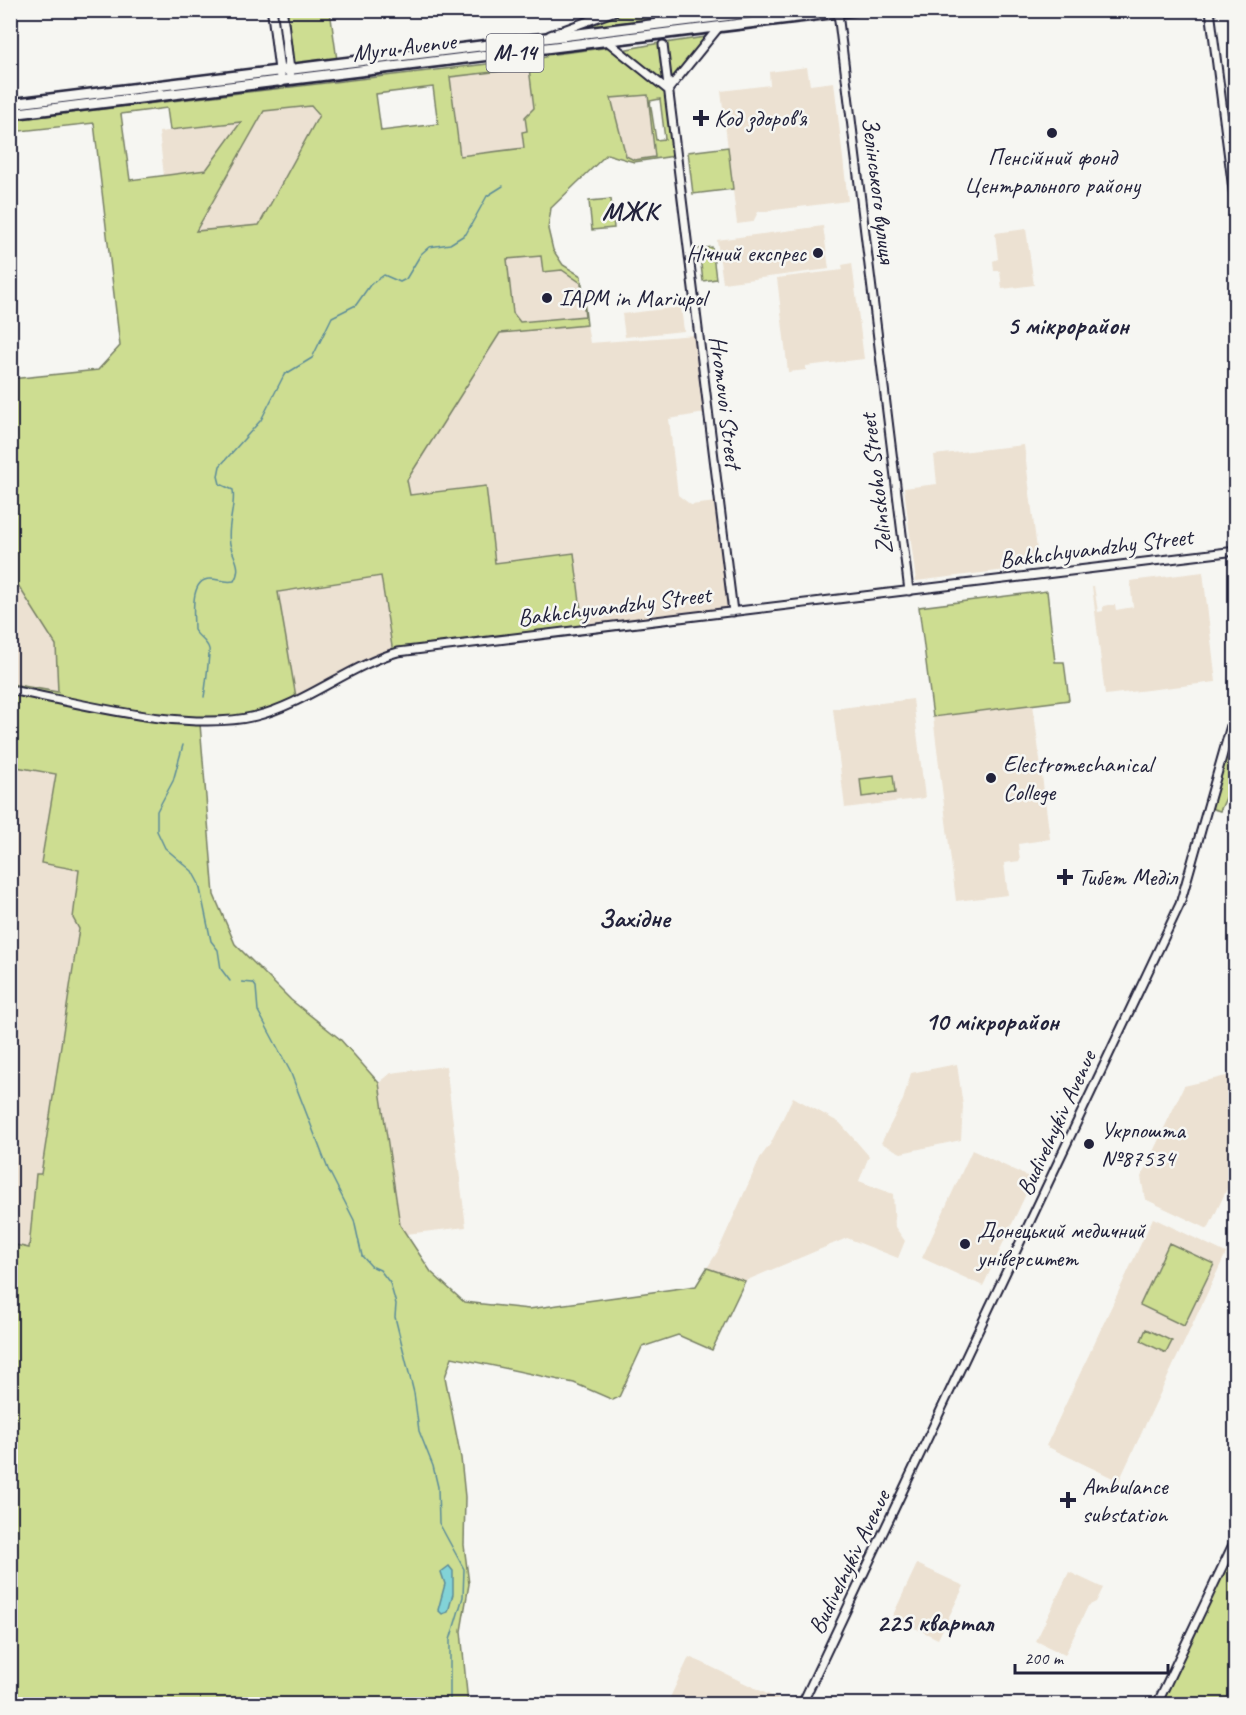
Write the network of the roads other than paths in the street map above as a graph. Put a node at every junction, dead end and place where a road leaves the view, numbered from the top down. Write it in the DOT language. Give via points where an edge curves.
graph roads {
  1 [pos="272,10"];
  2 [pos="282,10"];
  3 [pos="618,10"];
  4 [pos="772,10"];
  5 [pos="855,10"];
  6 [pos="1210,10"];
  7 [pos="837,12"];
  8 [pos="719,27"];
  9 [pos="536,40"];
  10 [pos="607,41"];
  11 [pos="663,45"];
  12 [pos="352,68"];
  13 [pos="285,76"];
  14 [pos="668,90"];
  15 [pos="154,92"];
  16 [pos="10,104"];
  17 [pos="10,114"];
  18 [pos="1236,213"];
  19 [pos="1236,551"];
  20 [pos="909,591"];
  21 [pos="733,612"];
  22 [pos="10,690"];
  23 [pos="1236,708"];
  24 [pos="1236,1538"];
  25 [pos="803,1704"];
  26 [pos="1157,1704"];
  1 -- 13 [label="main road"];
  2 -- 13 [label="main road"];
  3 -- 9 [label="street"];
  4 -- 9 [label="highway, Myru Avenue / М-14"];
  5 -- 7 [label="highway, М-14"];
  6 -- 18 [label="street"];
  7 -- 8 [label="highway, Myru Avenue / М-14"];
  7 -- 20 [label="street, Зелінського вулиця"];
  8 -- 10 [label="highway, Myru Avenue / М-14"];
  8 -- 14 [label="street"];
  9 -- 12 [label="highway, Myru Avenue / М-14"];
  10 -- 12 [label="highway, Myru Avenue / М-14"];
  10 -- 14 [label="street"];
  11 -- 14 [label="street, Hromovoi Street"];
  12 -- 13 [label="highway, Myru Avenue / М-14"];
  13 -- 15 [label="highway, Myru Avenue / М-14"];
  14 -- 21 [label="street, Hromovoi Street"];
  15 -- 16 [label="highway, Myru Avenue / М-14"];
  15 -- 17 [label="highway, Myru Avenue / М-14"];
  19 -- 20 [label="street, Bakhchyvandzhy Street"];
  20 -- 21 [label="street, Bakhchyvandzhy Street"];
  21 -- 22 [label="street, Bakhchyvandzhy Street" via="398,652 275,709 240,718 168,718"];
  23 -- 25 [label="street, Budivelnykiv Avenue" via="1180,904"];
  24 -- 26 [label="street"];
}
